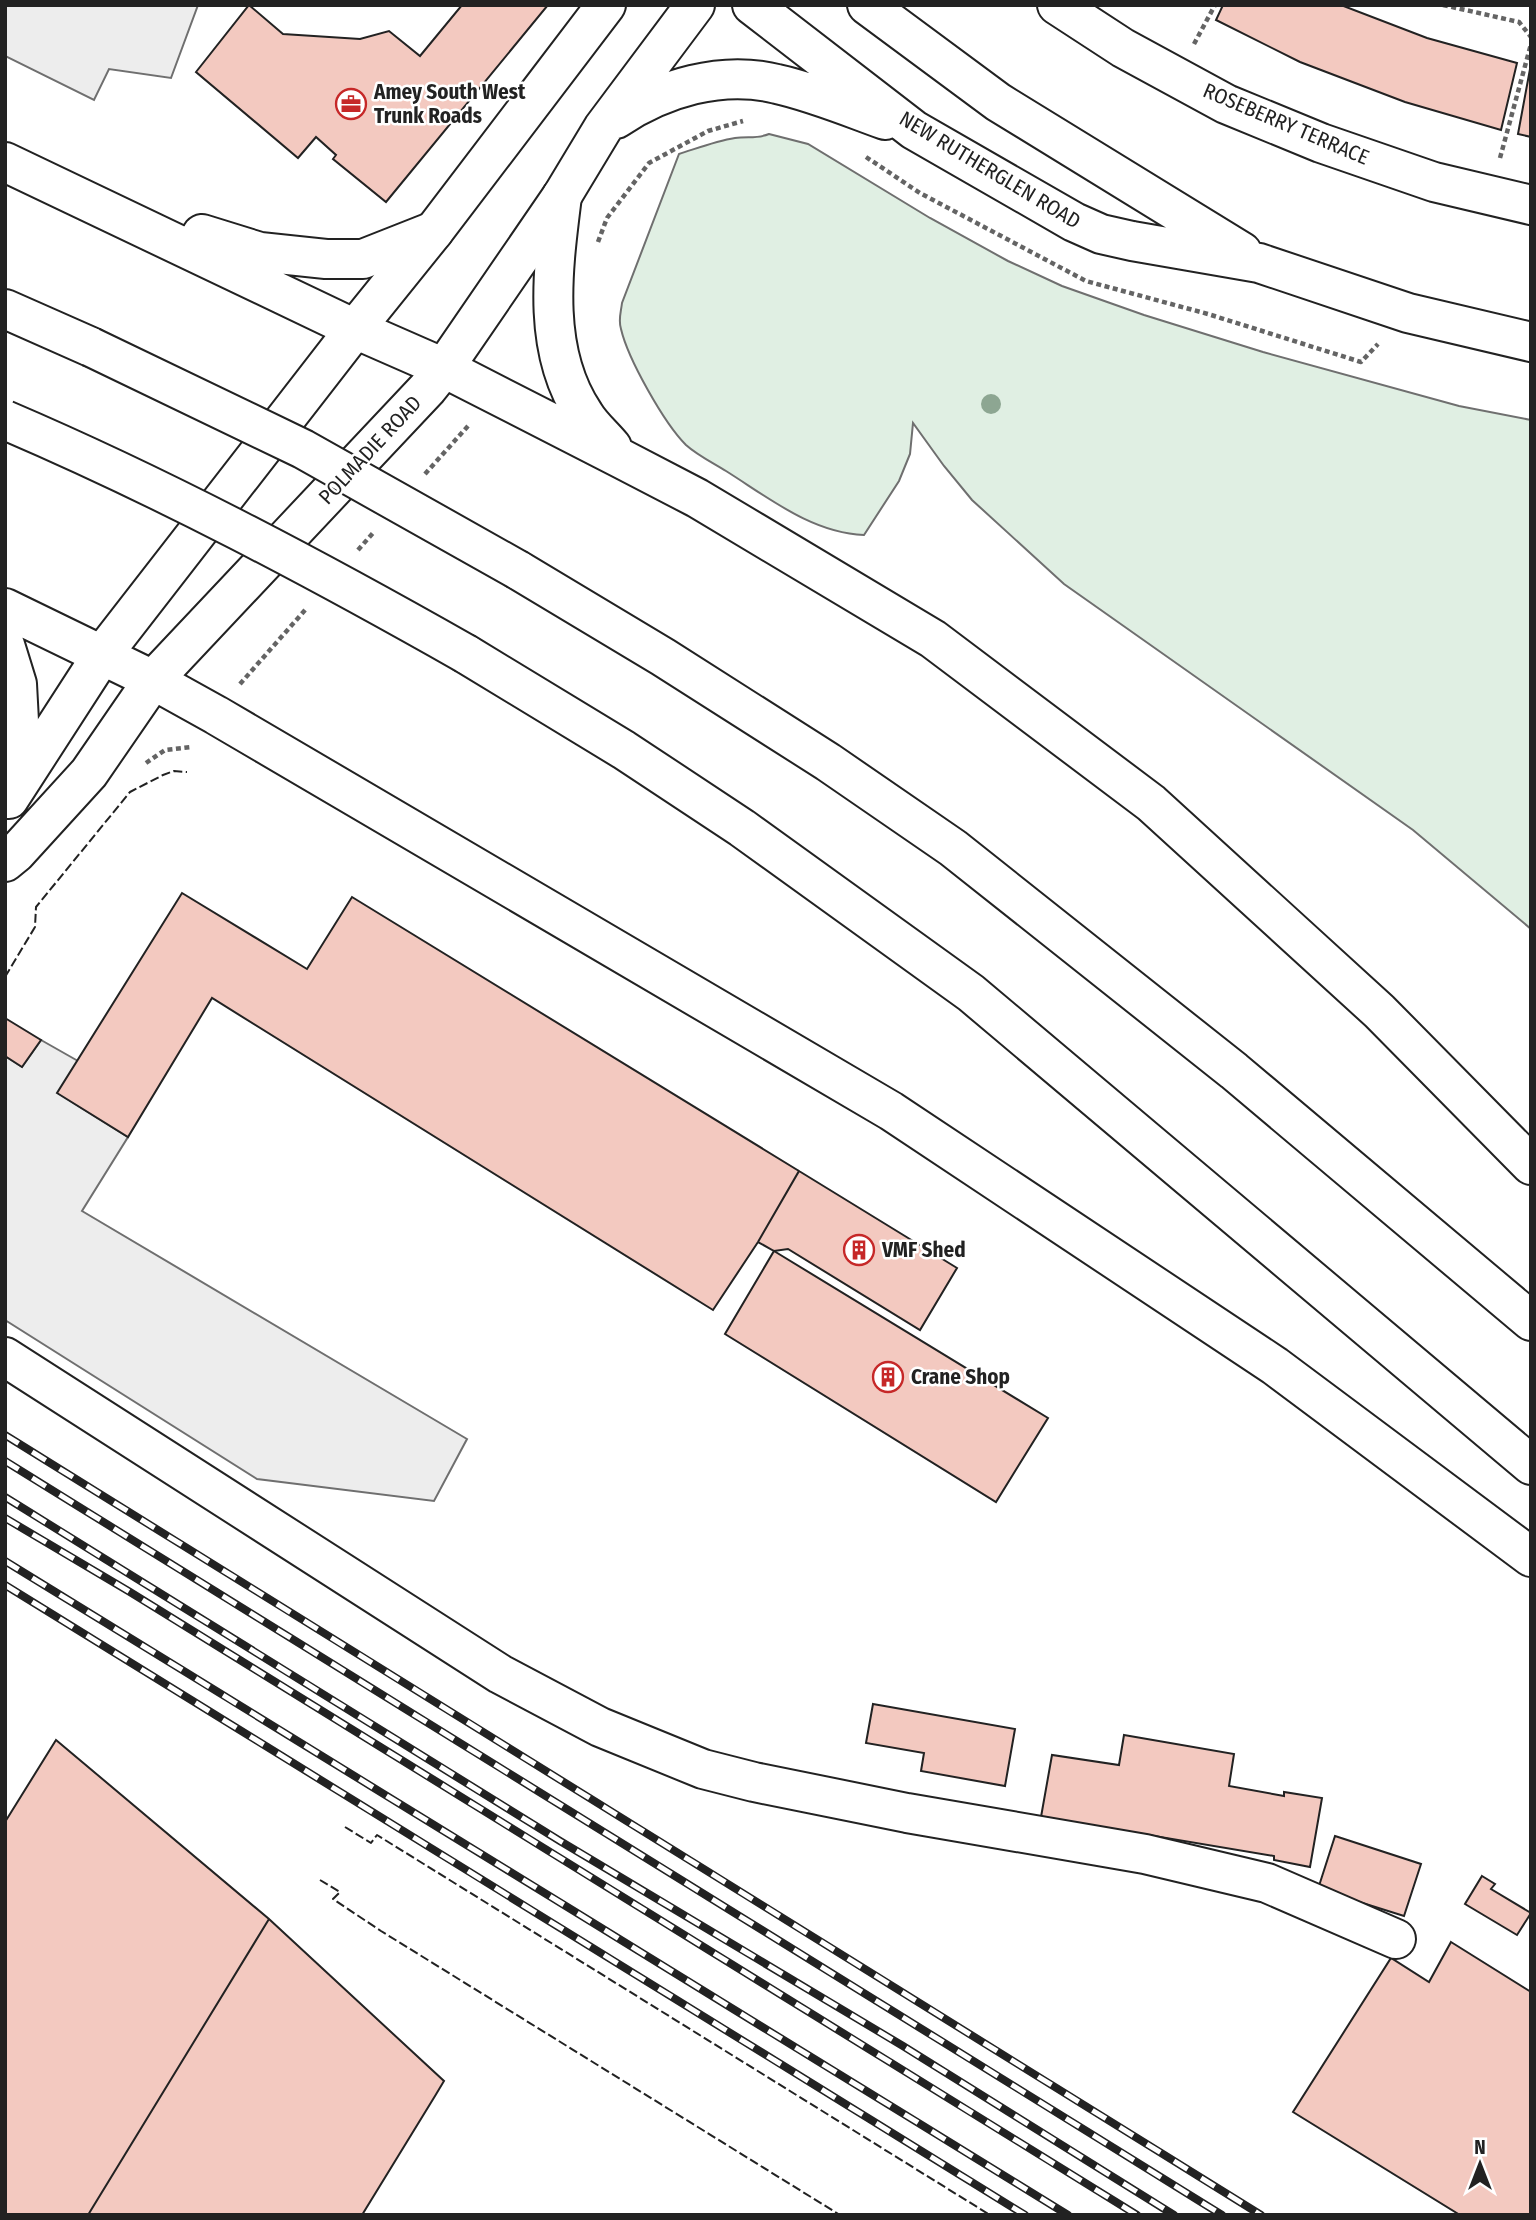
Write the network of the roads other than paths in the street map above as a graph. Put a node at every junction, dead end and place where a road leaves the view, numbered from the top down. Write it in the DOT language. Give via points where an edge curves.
graph roads {
  1 [pos="606,5"];
  2 [pos="695,5"];
  3 [pos="752,5"];
  4 [pos="867,5"];
  5 [pos="1057,5"];
  6 [pos="603,128"];
  7 [pos="914,130"];
  8 [pos="5,162"];
  9 [pos="76,196"];
  10 [pos="562,196"];
  11 [pos="1531,205"];
  12 [pos="434,232"];
  13 [pos="1259,262"];
  14 [pos="5,309"];
  15 [pos="355,329"];
  16 [pos="1531,342"];
  17 [pos="444,368"];
  18 [pos="5,420"];
  19 [pos="622,459"];
  20 [pos="5,608"];
  21 [pos="5,645"];
  22 [pos="102,655"];
  23 [pos="153,680"];
  24 [pos="7,801"];
  25 [pos="5,862"];
  26 [pos="1531,1165"];
  27 [pos="1531,1321"];
  28 [pos="5,1357"];
  29 [pos="1531,1465"];
  30 [pos="1531,1557"];
  31 [pos="1396,1939"];
  1 -- 12 [label="main road"];
  2 -- 6 [label="main road, POLMADIE ROAD"];
  3 -- 7 [label="main road, NEW RUTHERGLEN ROAD"];
  4 -- 13 [label="main road, NEW RUTHERGLEN ROAD" via="1008,109"];
  5 -- 11 [label="main road, ROSEBERRY TERRACE" via="1123,48 1226,104 1434,182"];
  6 -- 7 [label="main road" via="636,106 675,89 741,79 775,83"];
  6 -- 10 [label="main road, POLMADIE ROAD"];
  7 -- 13 [label="main road, NEW RUTHERGLEN ROAD" via="1101,234"];
  8 -- 9 [label="main road"];
  9 -- 12 [label="main road" via="260,252 326,259 363,259"];
  9 -- 15 [label="main road"];
  10 -- 17 [label="main road, POLMADIE ROAD"];
  10 -- 19 [label="main road" via="552,304 561,368 583,414"];
  12 -- 15 [label="main road"];
  13 -- 16 [label="main road, NEW RUTHERGLEN ROAD" via="1408,313"];
  14 -- 27 [label="main road, bridge" via="303,449 518,570 805,747 953,848 1234,1071"];
  15 -- 17 [label="main road"];
  15 -- 22 [label="main road"];
  17 -- 19 [label="main road"];
  17 -- 23 [label="main road, POLMADIE ROAD"];
  18 -- 29 [label="main road, bridge" via="75,450 349,588 624,750 742,828 971,993"];
  19 -- 26 [label="main road" via="697,498 933,639 1152,803 1379,1011"];
  20 -- 22 [label="main road"];
  21 -- 24 [label="main road" via="17,684 20,740"];
  22 -- 23 [label="main road"];
  22 -- 24 [label="main road"];
  23 -- 25 [label="main road, POLMADIE ROAD" via="89,773"];
  23 -- 30 [label="main road" via="891,1111 1275,1366"];
  28 -- 31 [label="main road" via="500,1674 600,1727 703,1769 754,1782 1145,1854 1267,1883"];
}
